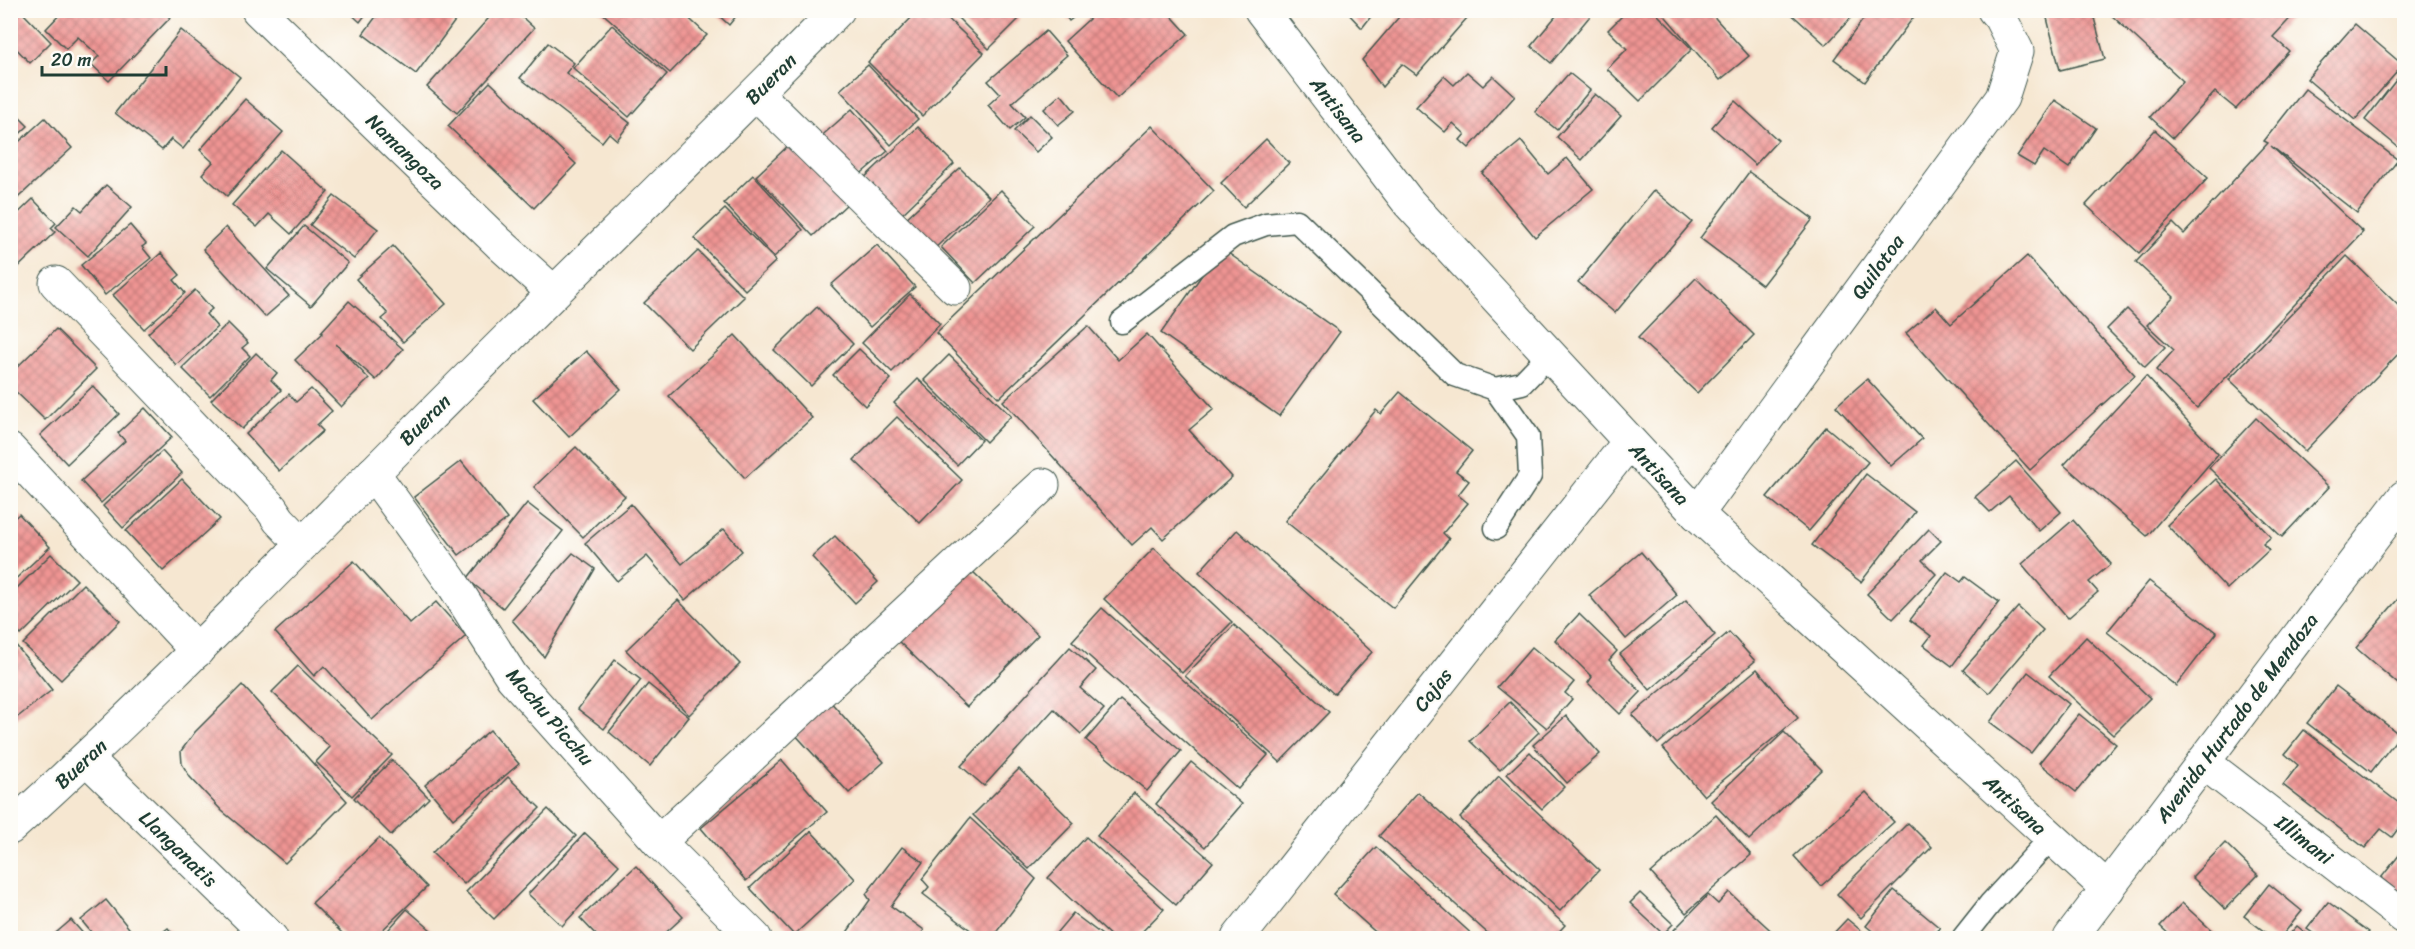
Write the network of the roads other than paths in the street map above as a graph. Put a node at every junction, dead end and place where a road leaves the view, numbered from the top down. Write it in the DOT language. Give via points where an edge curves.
graph roads {
  1 [pos="258,10"];
  2 [pos="838,10"];
  3 [pos="1261,10"];
  4 [pos="1994,10"];
  5 [pos="757,94"];
  6 [pos="56,283"];
  7 [pos="955,288"];
  8 [pos="553,292"];
  9 [pos="1122,322"];
  10 [pos="1549,355"];
  11 [pos="1495,389"];
  12 [pos="1629,442"];
  13 [pos="10,450"];
  14 [pos="373,473"];
  15 [pos="1043,485"];
  16 [pos="2404,497"];
  17 [pos="1696,514"];
  18 [pos="1497,528"];
  19 [pos="302,544"];
  20 [pos="197,651"];
  21 [pos="87,759"];
  22 [pos="2203,762"];
  23 [pos="10,828"];
  24 [pos="2051,838"];
  25 [pos="659,843"];
  26 [pos="2108,889"];
  27 [pos="2404,917"];
  28 [pos="271,939"];
  29 [pos="755,939"];
  30 [pos="1238,939"];
  31 [pos="1963,939"];
  32 [pos="2070,939"];
  1 -- 8 [label="street, Namangoza"];
  2 -- 5 [label="street, Bueran"];
  3 -- 10 [label="street, Antisana" via="1409,203"];
  4 -- 17 [label="street, Quilotoa" via="2017,51 2002,98"];
  5 -- 7 [label="street"];
  5 -- 8 [label="street, Bueran"];
  6 -- 19 [label="street"];
  8 -- 14 [label="street, Bueran"];
  9 -- 11 [label="lane" via="1233,236 1266,224 1297,221 1455,375"];
  10 -- 11 [label="lane" via="1522,383"];
  10 -- 12 [label="street, Antisana"];
  11 -- 18 [label="lane" via="1528,436 1530,476"];
  12 -- 17 [label="street, Antisana"];
  12 -- 30 [label="street, Cajas"];
  13 -- 20 [label="street"];
  14 -- 19 [label="street, Bueran"];
  14 -- 25 [label="street, Machu Picchu" via="451,581 512,676"];
  15 -- 25 [label="street"];
  16 -- 22 [label="street, Avenida Hurtado de Mendoza"];
  17 -- 24 [label="street, Antisana"];
  19 -- 20 [label="street, Bueran"];
  20 -- 21 [label="street, Bueran"];
  21 -- 23 [label="street, Bueran"];
  21 -- 28 [label="street, Llanganatis"];
  22 -- 26 [label="street, Avenida Hurtado de Mendoza"];
  22 -- 27 [label="street, Illimani"];
  24 -- 26 [label="street, Antisana"];
  24 -- 31 [label="lane"];
  25 -- 29 [label="street, Machu Picchu"];
  26 -- 32 [label="street, Avenida Hurtado de Mendoza"];
}
